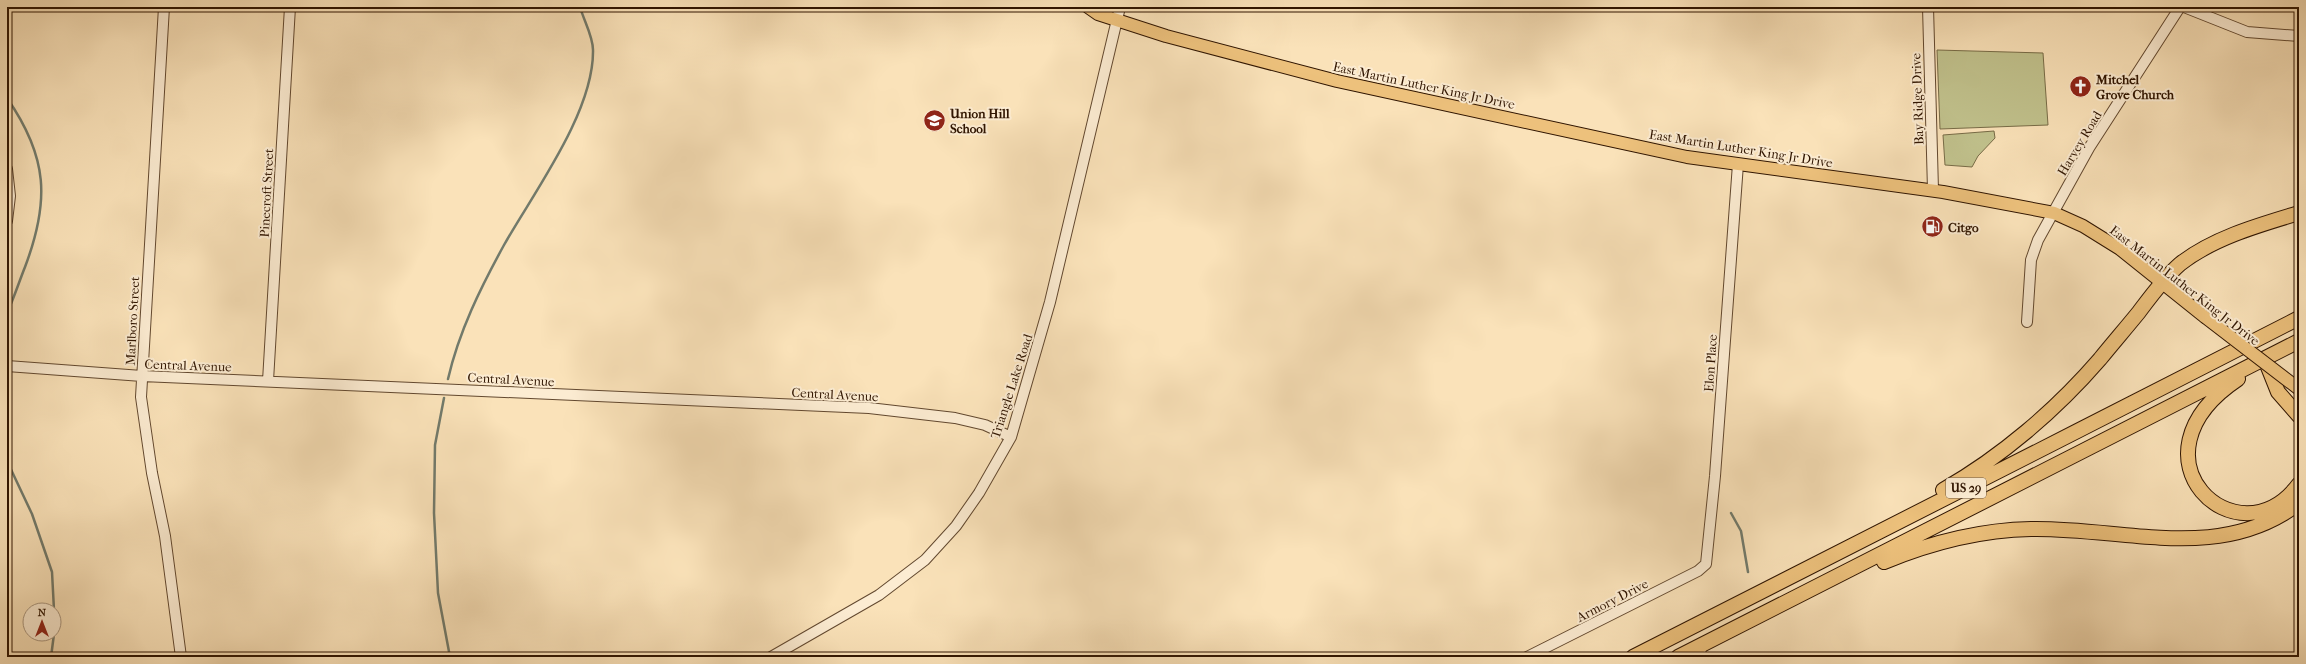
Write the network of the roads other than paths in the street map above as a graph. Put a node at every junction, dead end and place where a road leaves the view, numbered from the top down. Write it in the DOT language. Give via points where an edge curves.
graph roads {
  1 [pos="164,7"];
  2 [pos="290,7"];
  3 [pos="1088,7"];
  4 [pos="1120,7"];
  5 [pos="1928,7"];
  6 [pos="2180,7"];
  7 [pos="2184,7"];
  8 [pos="1118,21"];
  9 [pos="2299,36"];
  10 [pos="1738,164"];
  11 [pos="7,169"];
  12 [pos="1933,190"];
  13 [pos="2054,213"];
  14 [pos="2299,213"];
  15 [pos="7,221"];
  16 [pos="2161,283"];
  17 [pos="2299,318"];
  18 [pos="2027,322"];
  19 [pos="2299,341"];
  20 [pos="2279,351"];
  21 [pos="7,366"];
  22 [pos="2268,367"];
  23 [pos="142,376"];
  24 [pos="268,381"];
  25 [pos="2299,389"];
  26 [pos="2299,416"];
  27 [pos="1011,437"];
  28 [pos="2299,484"];
  29 [pos="2299,503"];
  30 [pos="1861,540"];
  31 [pos="1706,564"];
  32 [pos="1798,597"];
  33 [pos="1701,651"];
  34 [pos="180,657"];
  35 [pos="771,657"];
  36 [pos="1528,657"];
  37 [pos="1632,657"];
  38 [pos="1678,657"];
  1 -- 23 [label="street, Marlboro Street"];
  2 -- 24 [label="street, Pinecroft Street"];
  3 -- 8 [label="main road, East Martin Luther King Jr Drive" via="1098,14"];
  4 -- 8 [label="street, Triangle Lake Road"];
  5 -- 12 [label="street, Bay Ridge Drive"];
  6 -- 13 [label="street, Harvey Road" via="2089,148"];
  7 -- 9 [label="street" via="2247,32"];
  8 -- 10 [label="main road, East Martin Luther King Jr Drive" via="1337,81 1687,157"];
  8 -- 27 [label="street, Triangle Lake Road" via="1050,302"];
  10 -- 12 [label="main road, East Martin Luther King Jr Drive"];
  10 -- 31 [label="street, Elon Place"];
  11 -- 15 [label="street" via="10,196"];
  12 -- 13 [label="main road, East Martin Luther King Jr Drive"];
  13 -- 16 [label="main road, East Martin Luther King Jr Drive" via="2120,249"];
  13 -- 18 [label="street, Harvey Road" via="2038,240 2031,260"];
  14 -- 16 [label="highway" via="2254,227 2214,244 2180,264"];
  16 -- 22 [label="main road, East Martin Luther King Jr Drive, bridge"];
  16 -- 30 [label="highway" via="2099,360 2033,425 1966,476 1896,516"];
  17 -- 30 [label="highway, US 29"];
  19 -- 20 [label="highway, US 29"];
  20 -- 28 [label="highway" via="2228,385 2208,404 2190,433 2189,465 2201,493 2222,508 2242,512 2262,511 2276,506"];
  20 -- 32 [label="highway, US 29"];
  21 -- 23 [label="street, Central Avenue"];
  22 -- 25 [label="main road, East Martin Luther King Jr Drive, bridge"];
  22 -- 26 [label="highway" via="2278,392"];
  23 -- 24 [label="street, Central Avenue"];
  23 -- 34 [label="street, Marlboro Street" via="141,397 146,438 165,536"];
  24 -- 27 [label="street, Central Avenue" via="869,408 954,418 985,425"];
  27 -- 35 [label="street, Triangle Lake Road" via="979,493 956,526 925,560 879,595"];
  29 -- 32 [label="highway" via="2273,520 2248,531 2202,539 2058,529 1997,531 1968,536 1909,552"];
  30 -- 37 [label="highway, US 29" via="1783,583"];
  31 -- 36 [label="street, Armory Drive"];
  32 -- 33 [label="highway, US 29"];
  33 -- 38 [label="highway, US 29"];
}
